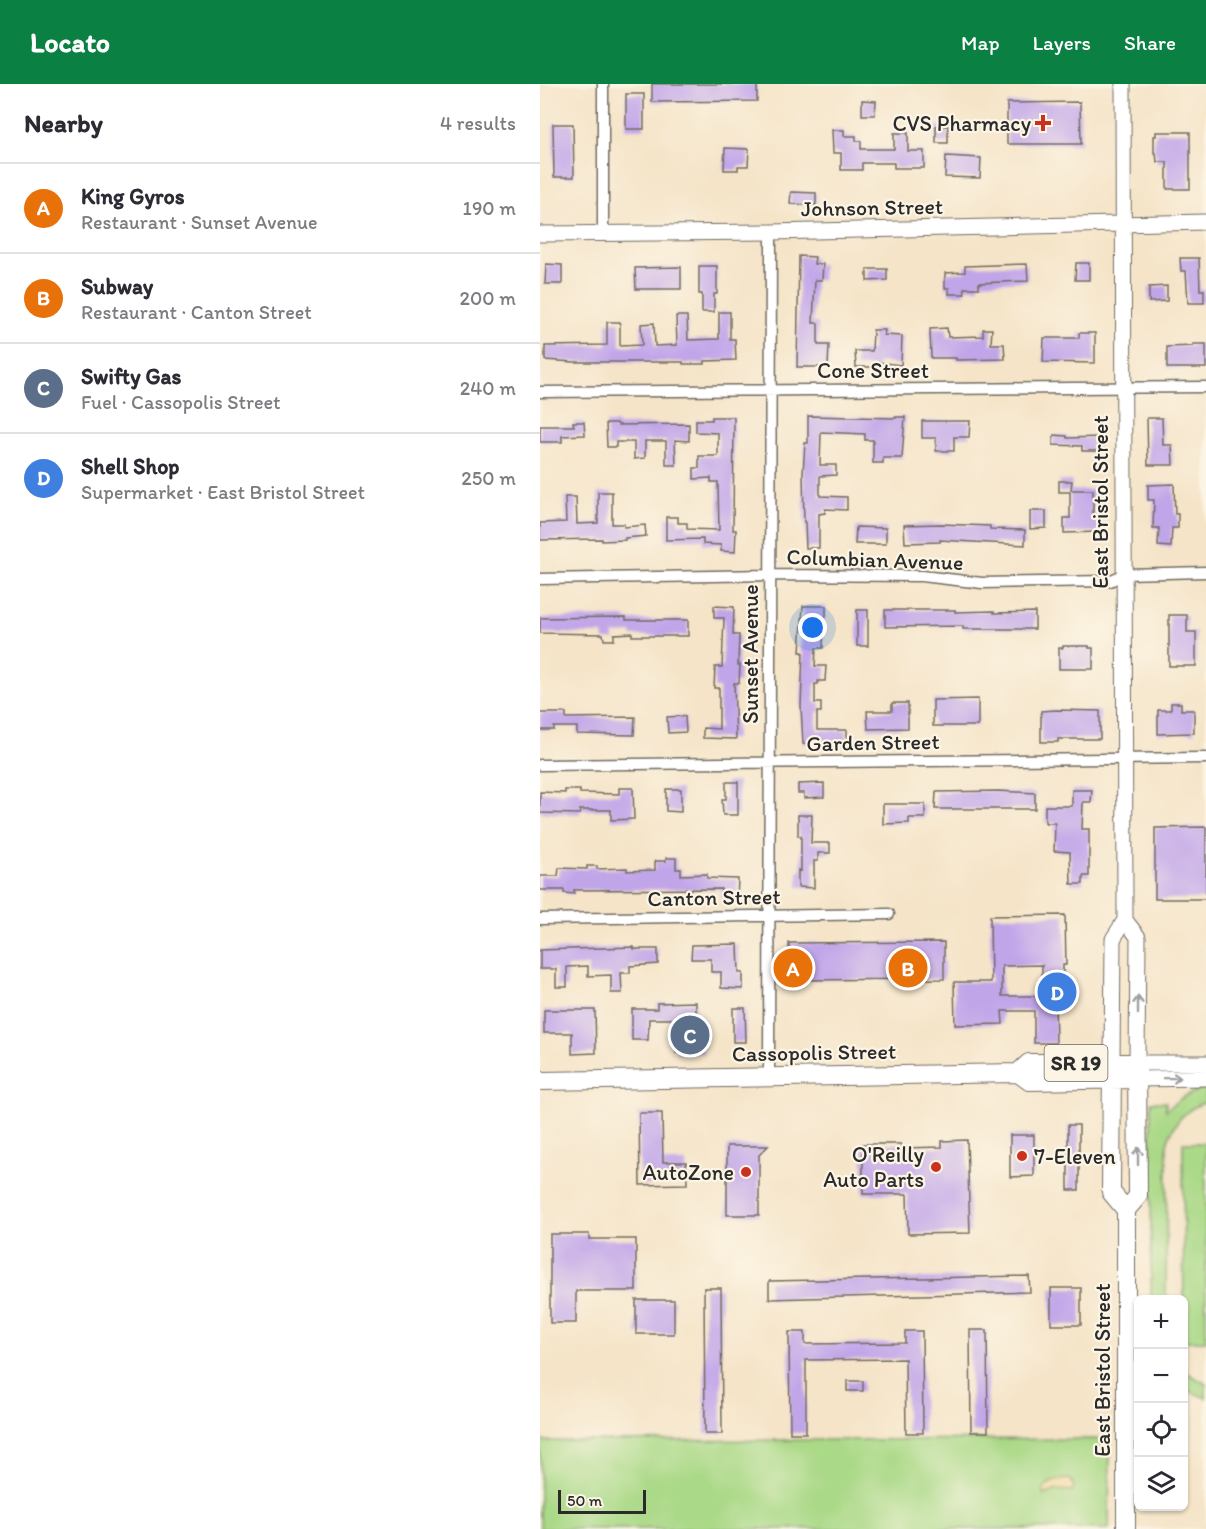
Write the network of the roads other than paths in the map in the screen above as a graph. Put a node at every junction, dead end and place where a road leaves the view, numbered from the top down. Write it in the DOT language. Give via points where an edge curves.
graph roads {
  1 [pos="603,84"];
  2 [pos="1123,84"];
  3 [pos="1206,222"];
  4 [pos="1124,223"];
  5 [pos="771,232"];
  6 [pos="603,233"];
  7 [pos="540,234"];
  8 [pos="1206,387"];
  9 [pos="1124,388"];
  10 [pos="771,391"];
  11 [pos="540,392"];
  12 [pos="1206,572"];
  13 [pos="1124,574"];
  14 [pos="770,575"];
  15 [pos="540,579"];
  16 [pos="1124,758"];
  17 [pos="1206,758"];
  18 [pos="769,763"];
  19 [pos="540,765"];
  20 [pos="889,914"];
  21 [pos="769,916"];
  22 [pos="540,919"];
  23 [pos="1125,920"];
  24 [pos="1206,1063"];
  25 [pos="1137,1071"];
  26 [pos="1111,1072"];
  27 [pos="769,1077"];
  28 [pos="1206,1078"];
  29 [pos="540,1081"];
  30 [pos="1126,1210"];
  31 [pos="1126,1529"];
  1 -- 6 [label="street"];
  2 -- 4 [label="main road, East Bristol Street"];
  3 -- 4 [label="main road, Johnson Street"];
  4 -- 5 [label="main road, Johnson Street"];
  4 -- 9 [label="main road, East Bristol Street"];
  5 -- 6 [label="main road, Johnson Street"];
  5 -- 10 [label="street, Sunset Avenue"];
  6 -- 7 [label="main road, Johnson Street"];
  8 -- 9 [label="street, Cone Street"];
  9 -- 10 [label="street, Cone Street"];
  9 -- 13 [label="main road, East Bristol Street"];
  10 -- 11 [label="street, Cone Street"];
  10 -- 14 [label="street, Sunset Avenue"];
  12 -- 13 [label="street, Columbian Avenue"];
  13 -- 14 [label="street, Columbian Avenue" via="1110,581 982,583 922,576"];
  13 -- 16 [label="main road, East Bristol Street"];
  14 -- 15 [label="street, Columbian Avenue"];
  14 -- 18 [label="street, Sunset Avenue"];
  16 -- 17 [label="street, Garden Street"];
  16 -- 18 [label="street, Garden Street"];
  16 -- 23 [label="main road, East Bristol Street"];
  18 -- 19 [label="street, Garden Street"];
  18 -- 21 [label="street, Sunset Avenue"];
  20 -- 21 [label="street, Canton Street"];
  21 -- 22 [label="street, Canton Street"];
  21 -- 27 [label="street, Sunset Avenue"];
  25 -- 23 [label="main road, East Bristol Street, one-way" via="1138,937"];
  23 -- 26 [label="main road, East Bristol Street" via="1113,939"];
  24 -- 25 [label="main road, Cassopolis Street"];
  25 -- 26 [label="main road, Cassopolis Street / SR 19"];
  25 -- 28 [label="main road, Cassopolis Street, one-way"];
  30 -- 25 [label="main road, East Bristol Street / SR 19, one-way" via="1138,1196"];
  26 -- 27 [label="main road, Cassopolis Street / SR 19" via="1029,1081 1018,1072"];
  26 -- 30 [label="main road, East Bristol Street / SR 19" via="1111,1192"];
  27 -- 29 [label="main road, Cassopolis Street / SR 19"];
  30 -- 31 [label="main road, East Bristol Street / SR 19"];
}
